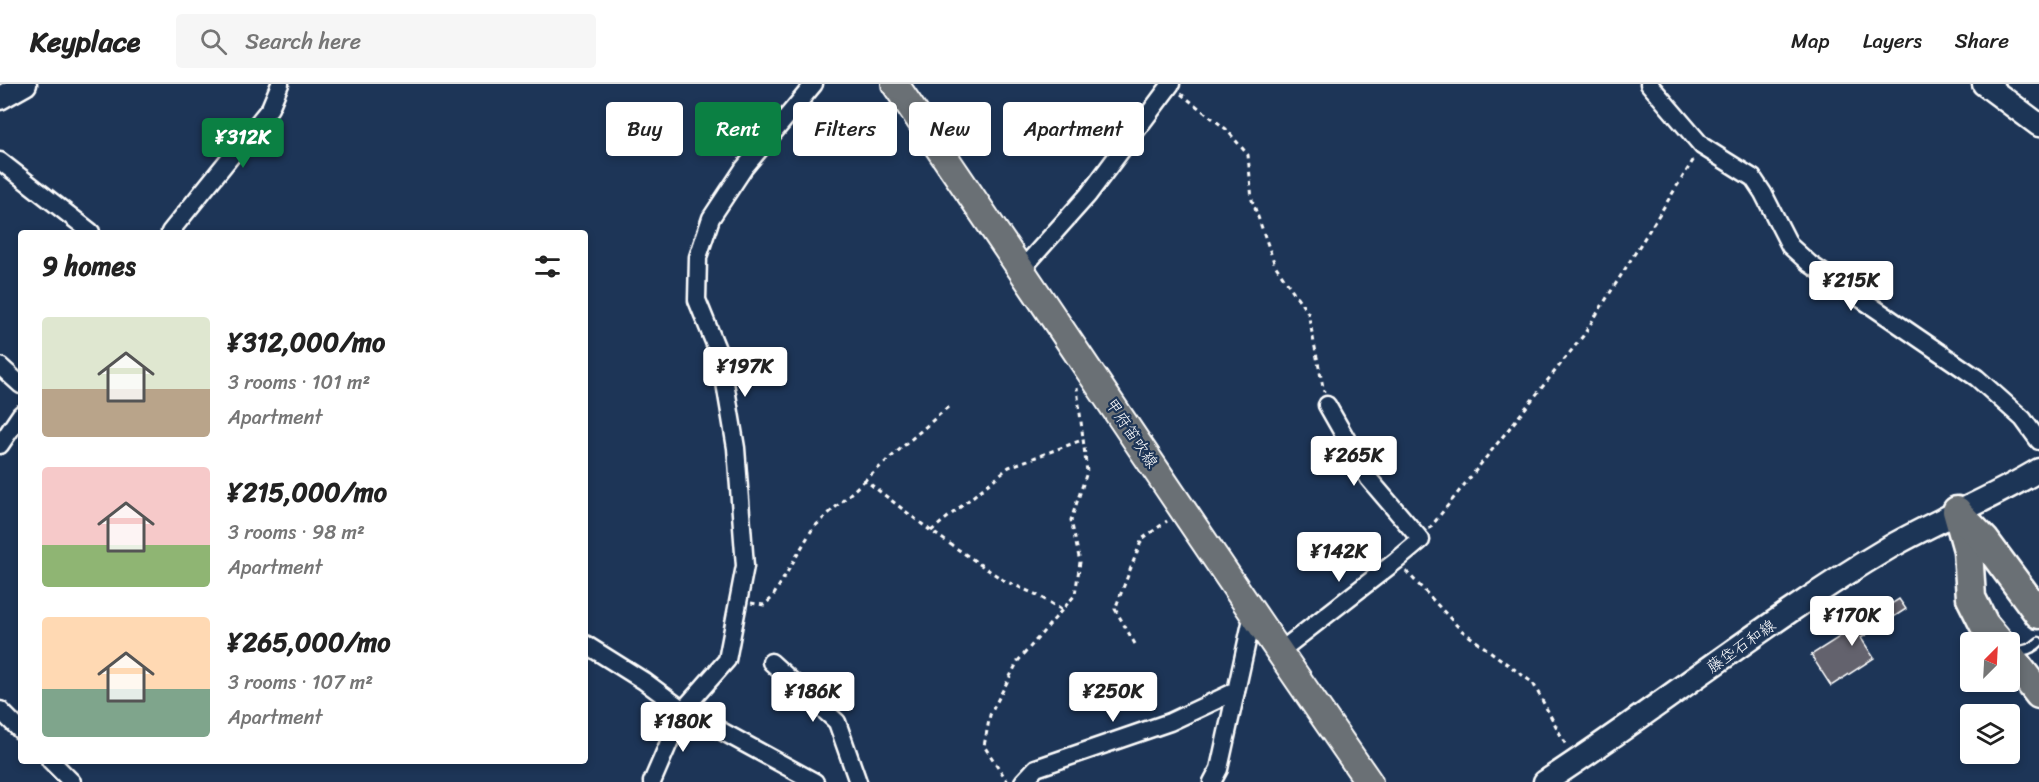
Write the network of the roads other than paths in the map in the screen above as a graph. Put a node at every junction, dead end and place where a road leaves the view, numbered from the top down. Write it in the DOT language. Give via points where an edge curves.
graph roads {
  1 [pos="25,84"];
  2 [pos="280,84"];
  3 [pos="814,84"];
  4 [pos="895,84"];
  5 [pos="1649,84"];
  6 [pos="1984,84"];
  7 [pos="1170,85"];
  8 [pos="0,98"];
  9 [pos="2039,125"];
  10 [pos="0,161"];
  11 [pos="88,230"];
  12 [pos="172,230"];
  13 [pos="1022,269"];
  14 [pos="0,366"];
  15 [pos="18,381"];
  16 [pos="1327,405"];
  17 [pos="18,418"];
  18 [pos="2039,441"];
  19 [pos="0,445"];
  20 [pos="2039,470"];
  21 [pos="1957,511"];
  22 [pos="1253,614"];
  23 [pos="2039,614"];
  24 [pos="1991,632"];
  25 [pos="2039,642"];
  26 [pos="588,646"];
  27 [pos="2020,651"];
  28 [pos="1279,652"];
  29 [pos="771,662"];
  30 [pos="2020,669"];
  31 [pos="1236,691"];
  32 [pos="2039,694"];
  33 [pos="0,710"];
  34 [pos="683,710"];
  35 [pos="18,728"];
  36 [pos="54,764"];
  37 [pos="72,782"];
  38 [pos="652,782"];
  39 [pos="815,782"];
  40 [pos="858,782"];
  41 [pos="1023,782"];
  42 [pos="1212,782"];
  43 [pos="1369,782"];
  44 [pos="1545,782"];
  1 -- 8 [label="main road"];
  2 -- 12 [label="street" via="270,108"];
  3 -- 34 [label="street" via="730,188 711,218 698,257 697,300 721,359 736,448 745,566 727,660"];
  4 -- 13 [label="main road, 甲府笛吹線"];
  5 -- 18 [label="street" via="1702,146 1753,178 1790,246 1810,264 1977,378 2023,419"];
  6 -- 9 [label="main road"];
  7 -- 13 [label="street" via="1088,195"];
  10 -- 11 [label="street"];
  13 -- 22 [label="main road, 甲府笛吹線"];
  14 -- 15 [label="street"];
  16 -- 28 [label="street" via="1369,479 1421,540"];
  17 -- 19 [label="street"];
  20 -- 21 [label="main road, 藤垈石和線" via="2008,489"];
  21 -- 23 [label="highway" via="1985,541"];
  21 -- 24 [label="highway" via="1968,550 1971,598"];
  21 -- 44 [label="main road, 藤垈石和線" via="1890,548 1775,622"];
  22 -- 28 [label="main road, 甲府笛吹線"];
  22 -- 31 [label="street"];
  25 -- 27 [label="lane"];
  26 -- 34 [label="street"];
  28 -- 43 [label="main road, 甲府笛吹線"];
  29 -- 40 [label="street" via="837,722"];
  30 -- 32 [label="highway"];
  31 -- 41 [label="street" via="1170,722 1036,768"];
  31 -- 42 [label="street" via="1219,769"];
  33 -- 35 [label="street"];
  34 -- 38 [label="street"];
  34 -- 39 [label="street"];
  36 -- 37 [label="street"];
}
